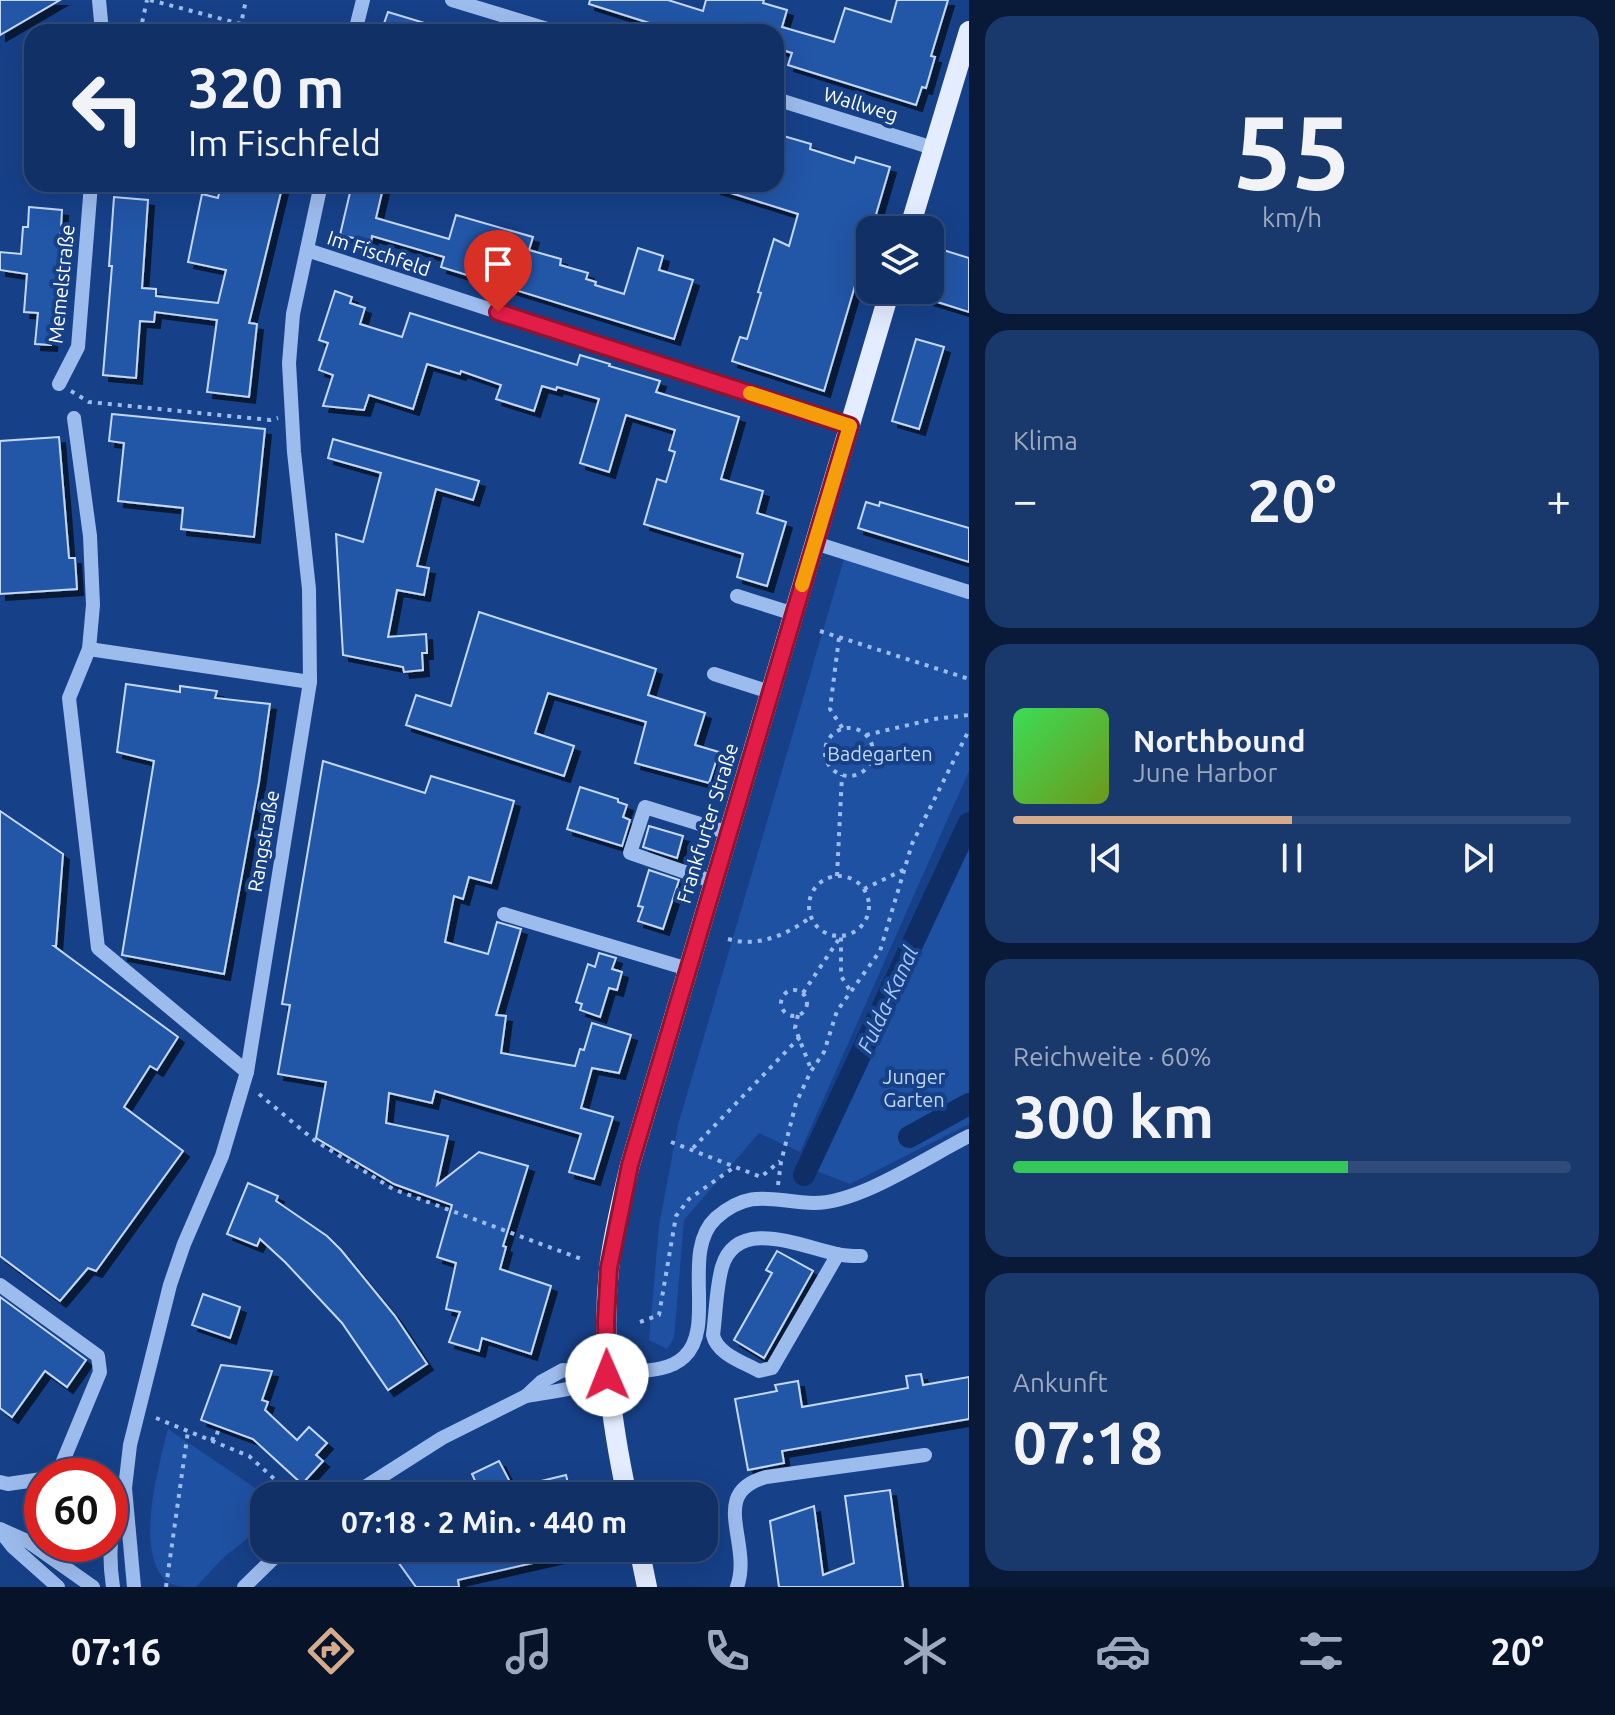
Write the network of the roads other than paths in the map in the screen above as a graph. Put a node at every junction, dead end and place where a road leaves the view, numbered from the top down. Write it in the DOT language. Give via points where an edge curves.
graph roads {
  1 [pos="99,0"];
  2 [pos="363,0"];
  3 [pos="452,0"];
  4 [pos="101,24"];
  5 [pos="357,24"];
  6 [pos="531,24"];
  7 [pos="969,31"];
  8 [pos="784,101"];
  9 [pos="933,148"];
  10 [pos="90,192"];
  11 [pos="319,192"];
  12 [pos="913,216"];
  13 [pos="307,250"];
  14 [pos="886,304"];
  15 [pos="59,384"];
  16 [pos="74,418"];
  17 [pos="850,426"];
  18 [pos="815,543"];
  19 [pos="969,592"];
  20 [pos="737,596"];
  21 [pos="794,614"];
  22 [pos="89,649"];
  23 [pos="714,674"];
  24 [pos="310,682"];
  25 [pos="770,692"];
  26 [pos="729,833"];
  27 [pos="714,882"];
  28 [pos="504,914"];
  29 [pos="688,969"];
  30 [pos="247,1072"];
  31 [pos="969,1136"];
  32 [pos="838,1254"];
  33 [pos="861,1256"];
  34 [pos="0,1285"];
  35 [pos="607,1375"];
  36 [pos="925,1455"];
  37 [pos="64,1458"];
  38 [pos="128,1468"];
  39 [pos="0,1482"];
  40 [pos="24,1482"];
  41 [pos="373,1482"];
  42 [pos="624,1482"];
  43 [pos="128,1521"];
  44 [pos="0,1530"];
  45 [pos="24,1539"];
  46 [pos="61,1562"];
  47 [pos="110,1562"];
  48 [pos="269,1562"];
  49 [pos="642,1562"];
  50 [pos="249,1581"];
  51 [pos="58,1587"];
  52 [pos="93,1587"];
  53 [pos="113,1587"];
  54 [pos="134,1587"];
  55 [pos="231,1587"];
  56 [pos="647,1587"];
  57 [pos="737,1587"];
  1 -- 4 [label="street"];
  2 -- 5 [label="street"];
  3 -- 6 [label="street"];
  7 -- 9 [label="main road"];
  8 -- 9 [label="street, Wallweg"];
  9 -- 12 [label="main road"];
  10 -- 15 [label="street, Memelstraße" via="78,347"];
  11 -- 13 [label="street, Rangstraße"];
  13 -- 17 [label="street, Im Fischfeld"];
  13 -- 24 [label="street, Rangstraße" via="289,363 306,550"];
  14 -- 17 [label="main road, Frankfurter Straße"];
  16 -- 22 [label="street" via="90,536"];
  17 -- 18 [label="main road, Frankfurter Straße"];
  18 -- 19 [label="street"];
  18 -- 21 [label="main road, Frankfurter Straße"];
  20 -- 21 [label="street"];
  21 -- 25 [label="main road, Frankfurter Straße"];
  22 -- 24 [label="street"];
  22 -- 30 [label="street" via="69,698 98,948"];
  23 -- 25 [label="street"];
  24 -- 30 [label="street, Rangstraße"];
  25 -- 26 [label="main road, Frankfurter Straße"];
  26 -- 27 [label="main road, Frankfurter Straße"];
  26 -- 27 [label="street" via="645,807 630,853"];
  27 -- 29 [label="main road, Frankfurter Straße"];
  28 -- 29 [label="street"];
  29 -- 35 [label="main road, Frankfurter Straße" via="621,1203 609,1268"];
  30 -- 38 [label="street, Rangstraße" via="222,1156 170,1285"];
  31 -- 35 [label="street" via="843,1198 815,1203 748,1198 715,1220 702,1245 697,1326 686,1356 664,1367"];
  32 -- 32 [label="street" via="762,1237 728,1253 721,1268 715,1343 759,1371 772,1368"];
  32 -- 33 [label="street"];
  34 -- 37 [label="street" via="98,1356 100,1372"];
  35 -- 41 [label="street" via="582,1386 526,1396 442,1438"];
  35 -- 42 [label="main road, Frankfurter Straße"];
  36 -- 57 [label="street" via="766,1477 744,1486 735,1500 742,1564"];
  39 -- 40 [label="street"];
  43 -- 54 [label="street, Rangstraße"];
  44 -- 45 [label="street"];
  44 -- 51 [label="street"];
  46 -- 52 [label="street"];
  47 -- 53 [label="street, Rangstraße"];
  48 -- 50 [label="street"];
  49 -- 56 [label="main road"];
  50 -- 55 [label="street"];
}
